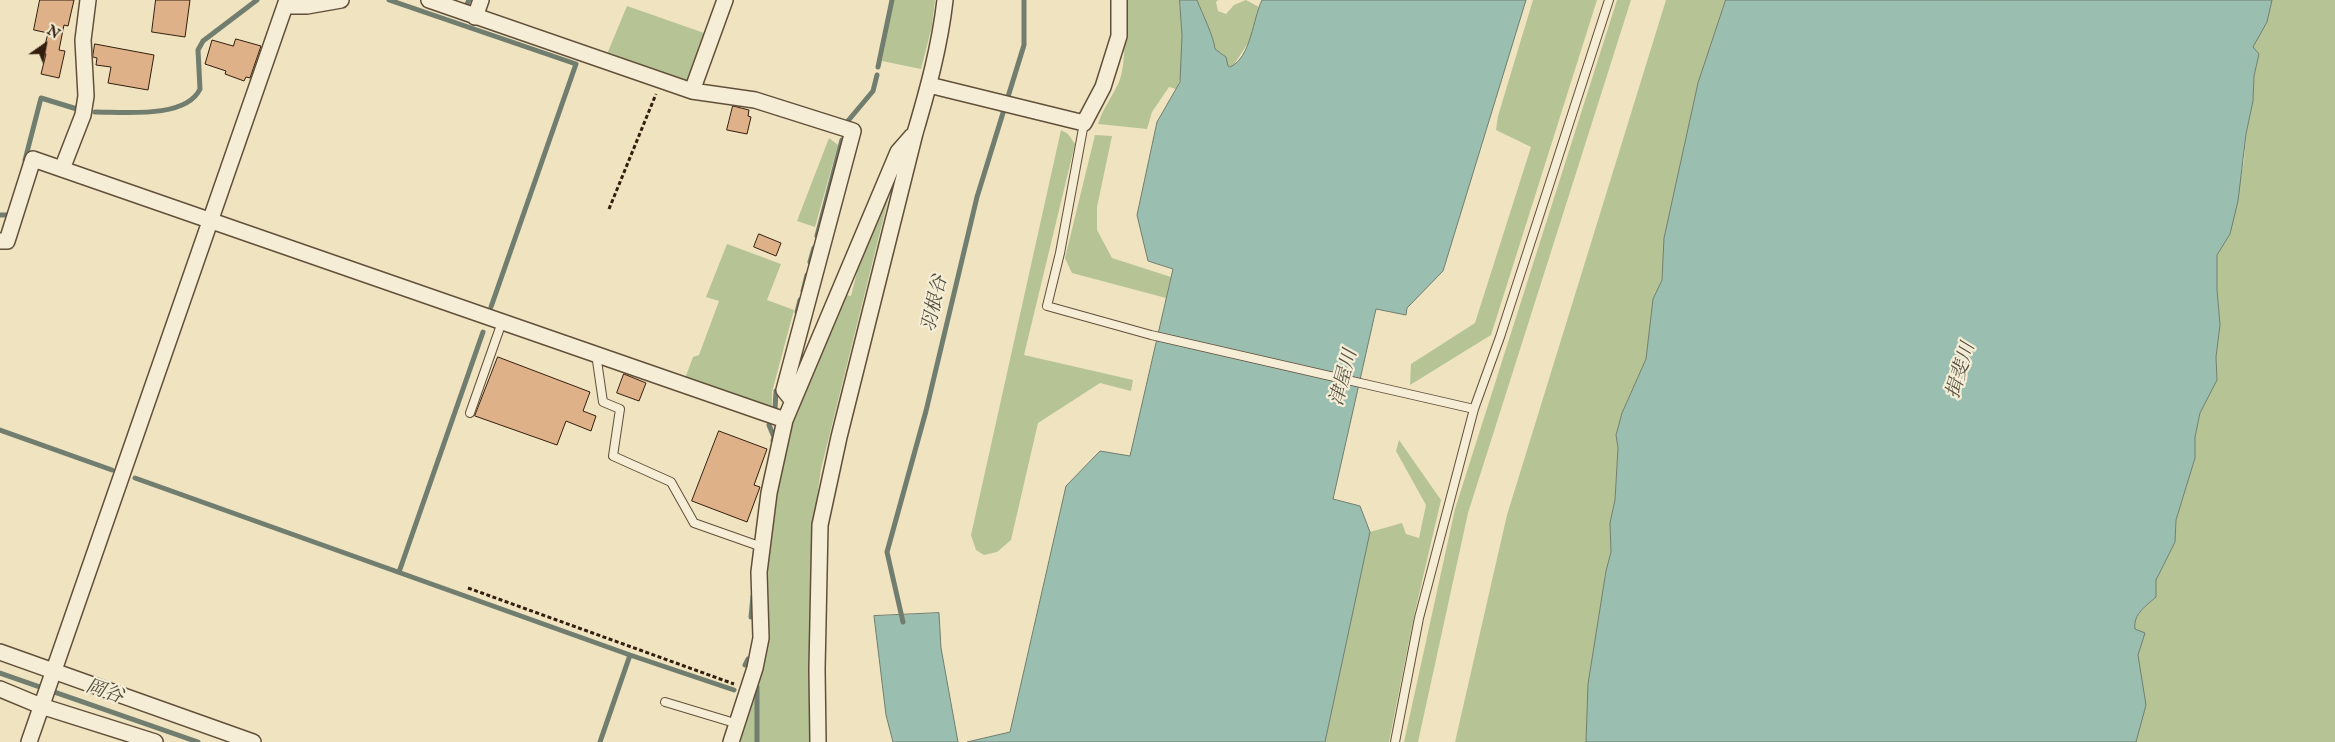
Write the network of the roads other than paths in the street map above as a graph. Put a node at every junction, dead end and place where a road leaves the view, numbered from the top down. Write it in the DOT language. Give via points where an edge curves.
graph roads {
  1 [pos="88,0"];
  2 [pos="341,0"];
  3 [pos="428,0"];
  4 [pos="481,0"];
  5 [pos="725,0"];
  6 [pos="945,0"];
  7 [pos="1119,0"];
  8 [pos="1609,0"];
  9 [pos="286,3"];
  10 [pos="475,16"];
  11 [pos="929,85"];
  12 [pos="692,91"];
  13 [pos="1084,123"];
  14 [pos="914,133"];
  15 [pos="62,169"];
  16 [pos="211,221"];
  17 [pos="0,240"];
  18 [pos="502,322"];
  19 [pos="596,354"];
  20 [pos="792,400"];
  21 [pos="1474,409"];
  22 [pos="470,413"];
  23 [pos="785,420"];
  24 [pos="762,547"];
  25 [pos="0,652"];
  26 [pos="53,674"];
  27 [pos="0,689"];
  28 [pos="43,701"];
  29 [pos="665,702"];
  30 [pos="738,724"];
  31 [pos="29,742"];
  32 [pos="155,742"];
  33 [pos="253,742"];
  34 [pos="731,742"];
  35 [pos="818,742"];
  36 [pos="1395,742"];
  1 -- 15 [label="street" via="83,40 86,96 83,115"];
  2 -- 9 [label="street" via="307,6"];
  3 -- 10 [label="street"];
  4 -- 10 [label="street"];
  5 -- 12 [label="street"];
  6 -- 11 [label="street"];
  7 -- 13 [label="street" via="1119,36 1103,87"];
  8 -- 21 [label="lane"];
  9 -- 16 [label="street"];
  10 -- 12 [label="street"];
  11 -- 13 [label="street"];
  11 -- 14 [label="street"];
  12 -- 20 [label="street" via="755,100 853,132 784,390"];
  13 -- 21 [label="lane" via="1047,306 1151,335"];
  14 -- 20 [label="street" via="898,152"];
  14 -- 35 [label="street" via="820,526"];
  15 -- 16 [label="street"];
  15 -- 17 [label="street" via="33,159 7,241"];
  16 -- 18 [label="street"];
  16 -- 26 [label="street"];
  18 -- 19 [label="street"];
  18 -- 22 [label="lane"];
  19 -- 23 [label="street"];
  19 -- 24 [label="lane" via="603,402 620,409 613,456 671,482 694,523"];
  20 -- 23 [label="street"];
  21 -- 36 [label="lane" via="1419,618"];
  23 -- 24 [label="street" via="769,493"];
  24 -- 30 [label="street" via="759,572 761,638"];
  25 -- 26 [label="street"];
  26 -- 28 [label="street"];
  26 -- 33 [label="street"];
  27 -- 28 [label="street"];
  28 -- 31 [label="street"];
  28 -- 32 [label="street"];
  29 -- 30 [label="lane"];
  30 -- 34 [label="street"];
}
